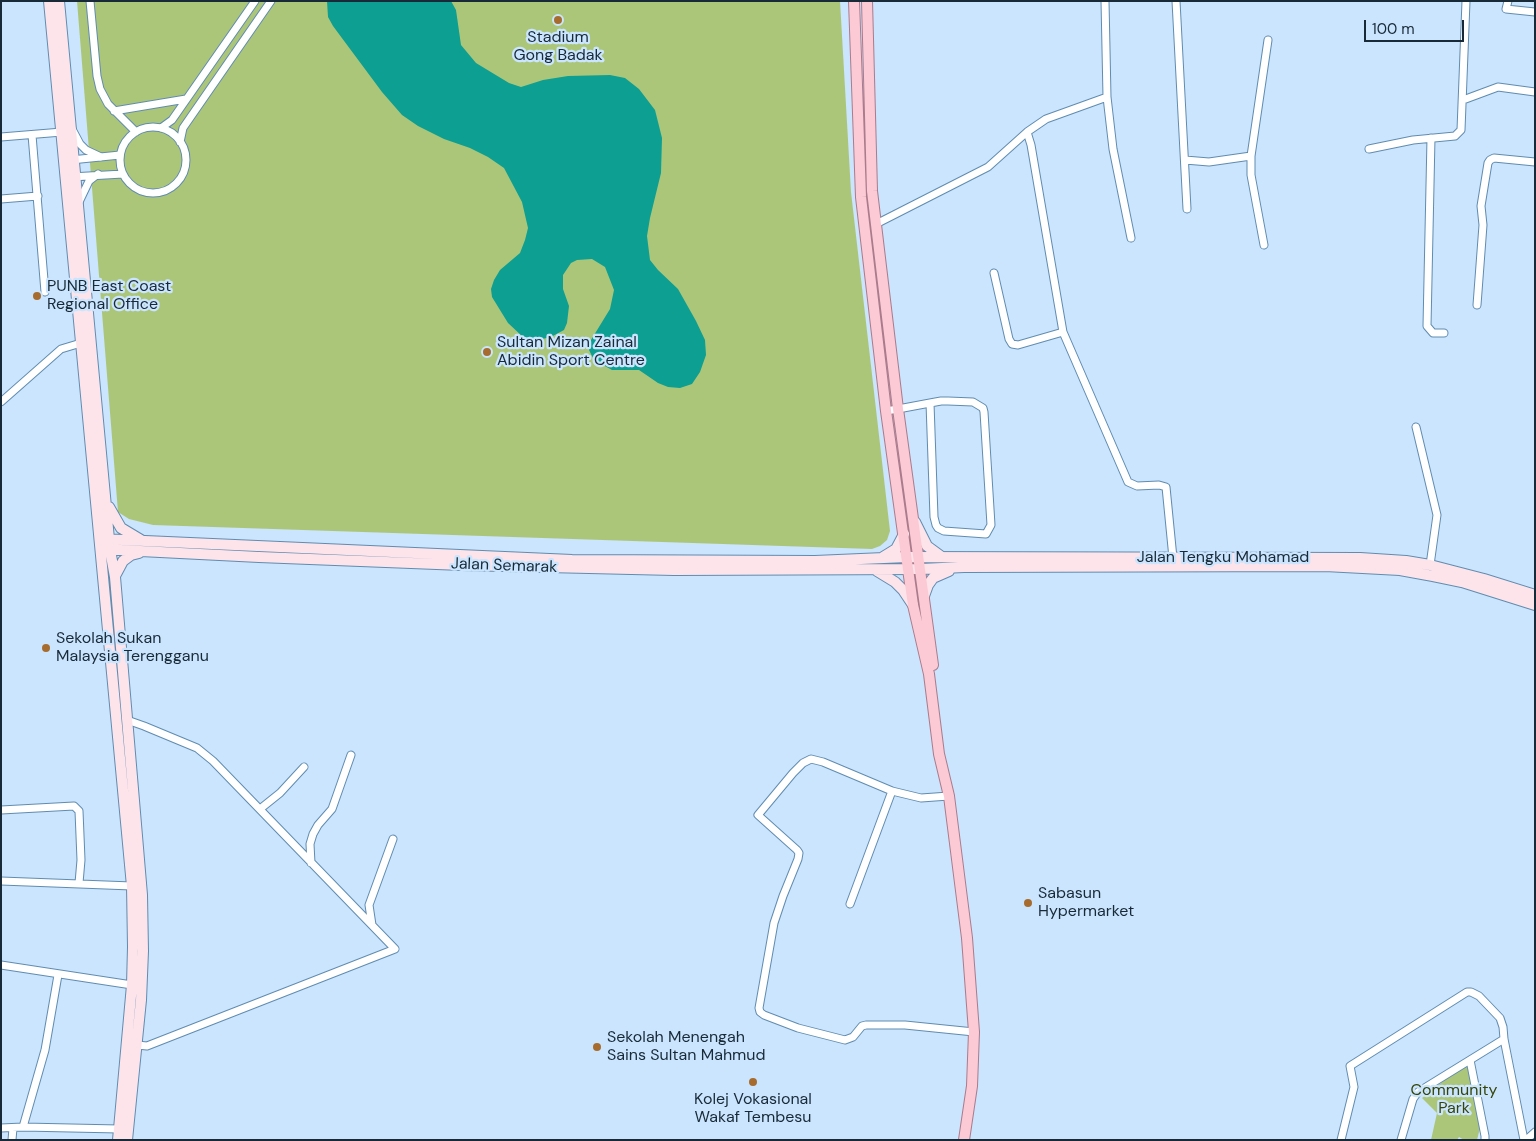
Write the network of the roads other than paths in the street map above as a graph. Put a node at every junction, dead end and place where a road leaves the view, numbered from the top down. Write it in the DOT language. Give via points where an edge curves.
graph roads {
  1 [pos="49,1"];
  2 [pos="59,1"];
  3 [pos="90,1"];
  4 [pos="255,1"];
  5 [pos="271,1"];
  6 [pos="854,1"];
  7 [pos="867,1"];
  8 [pos="1104,1"];
  9 [pos="1176,1"];
  10 [pos="1466,1"];
  11 [pos="1508,1"];
  12 [pos="1535,12"];
  13 [pos="1268,40"];
  14 [pos="1535,92"];
  15 [pos="1107,97"];
  16 [pos="186,99"];
  17 [pos="1463,100"];
  18 [pos="114,111"];
  19 [pos="160,128"];
  20 [pos="61,131"];
  21 [pos="136,132"];
  22 [pos="1027,132"];
  23 [pos="36,135"];
  24 [pos="1,137"];
  25 [pos="1431,138"];
  26 [pos="180,142"];
  27 [pos="1369,149"];
  28 [pos="120,155"];
  29 [pos="1251,156"];
  30 [pos="102,157"];
  31 [pos="68,160"];
  32 [pos="1185,160"];
  33 [pos="1535,162"];
  34 [pos="98,174"];
  35 [pos="123,174"];
  36 [pos="70,177"];
  37 [pos="38,196"];
  38 [pos="1,200"];
  39 [pos="78,205"];
  40 [pos="1187,209"];
  41 [pos="876,224"];
  42 [pos="1131,238"];
  43 [pos="1264,246"];
  44 [pos="994,273"];
  45 [pos="45,292"];
  46 [pos="1477,305"];
  47 [pos="1063,332"];
  48 [pos="1444,333"];
  49 [pos="81,343"];
  50 [pos="1,402"];
  51 [pos="930,403"];
  52 [pos="898,409"];
  53 [pos="886,411"];
  54 [pos="1416,427"];
  55 [pos="106,501"];
  56 [pos="913,517"];
  57 [pos="904,534"];
  58 [pos="105,545"];
  59 [pos="145,547"];
  60 [pos="907,558"];
  61 [pos="919,558"];
  62 [pos="944,558"];
  63 [pos="1173,558"];
  64 [pos="879,559"];
  65 [pos="1430,565"];
  66 [pos="964,567"];
  67 [pos="909,569"];
  68 [pos="921,569"];
  69 [pos="874,570"];
  70 [pos="115,577"];
  71 [pos="1535,595"];
  72 [pos="924,596"];
  73 [pos="913,605"];
  74 [pos="1535,605"];
  75 [pos="127,720"];
  76 [pos="351,755"];
  77 [pos="304,767"];
  78 [pos="892,791"];
  79 [pos="949,793"];
  80 [pos="260,809"];
  81 [pos="1,810"];
  82 [pos="393,839"];
  83 [pos="311,863"];
  84 [pos="1,881"];
  85 [pos="79,883"];
  86 [pos="132,886"];
  87 [pos="850,904"];
  88 [pos="372,926"];
  89 [pos="1,965"];
  90 [pos="58,975"];
  91 [pos="132,985"];
  92 [pos="974,1032"];
  93 [pos="1504,1039"];
  94 [pos="137,1045"];
  95 [pos="1470,1060"];
  96 [pos="23,1127"];
  97 [pos="1,1128"];
  98 [pos="13,1128"];
  99 [pos="1535,1132"];
  100 [pos="118,1134"];
  101 [pos="12,1140"];
  102 [pos="127,1140"];
  103 [pos="964,1140"];
  104 [pos="1341,1140"];
  105 [pos="1402,1140"];
  106 [pos="1485,1140"];
  107 [pos="1525,1140"];
  1 -- 20 [label="main road"];
  2 -- 20 [label="main road"];
  3 -- 18 [label="street" via="97,76 100,89"];
  4 -- 16 [label="street"];
  5 -- 26 [label="street" via="183,128"];
  6 -- 53 [label="main road" via="861,196"];
  7 -- 41 [label="main road" via="872,191"];
  8 -- 15 [label="street"];
  9 -- 32 [label="street"];
  10 -- 17 [label="street"];
  11 -- 12 [label="street" via="1506,9"];
  13 -- 29 [label="street"];
  14 -- 17 [label="street" via="1498,87"];
  15 -- 22 [label="street" via="1046,119"];
  15 -- 42 [label="street" via="1113,149"];
  16 -- 18 [label="street"];
  16 -- 19 [label="street" via="172,120"];
  17 -- 25 [label="street" via="1458,134"];
  18 -- 21 [label="street"];
  19 -- 21 [label="street" via="144,128"];
  19 -- 26 [label="street"];
  20 -- 23 [label="street"];
  20 -- 30 [label="street" via="86,150"];
  20 -- 31 [label="main road"];
  21 -- 28 [label="street"];
  22 -- 41 [label="street" via="988,166"];
  22 -- 47 [label="street"];
  23 -- 24 [label="street"];
  23 -- 37 [label="street"];
  25 -- 27 [label="street"];
  25 -- 48 [label="street" via="1427,326 1433,333"];
  26 -- 35 [label="street" via="185,157 183,173 166,190 147,192 138,189"];
  28 -- 30 [label="street"];
  28 -- 35 [label="street"];
  29 -- 32 [label="street" via="1209,162"];
  29 -- 43 [label="street" via="1251,175"];
  30 -- 31 [label="street"];
  31 -- 36 [label="main road"];
  32 -- 40 [label="street"];
  33 -- 46 [label="street" via="1494,158 1488,163 1481,206 1483,224"];
  34 -- 35 [label="street"];
  34 -- 36 [label="street"];
  34 -- 39 [label="street" via="89,181"];
  36 -- 39 [label="main road"];
  36 -- 49 [label="main road"];
  37 -- 38 [label="street"];
  37 -- 45 [label="street"];
  39 -- 55 [label="main road"];
  41 -- 52 [label="main road"];
  44 -- 47 [label="street" via="1012,344"];
  47 -- 63 [label="street" via="1128,482 1136,486 1162,485 1167,490"];
  49 -- 50 [label="street" via="61,350"];
  49 -- 58 [label="main road"];
  51 -- 51 [label="street" via="936,525 944,531 986,534 991,525 983,408 974,402"];
  51 -- 52 [label="street"];
  52 -- 53 [label="street"];
  52 -- 56 [label="main road"];
  53 -- 57 [label="main road"];
  54 -- 65 [label="street" via="1437,515"];
  55 -- 58 [label="main road"];
  55 -- 59 [label="main road" via="122,528"];
  56 -- 61 [label="main road"];
  56 -- 62 [label="main road" via="927,546"];
  57 -- 60 [label="main road"];
  57 -- 64 [label="main road" via="896,549"];
  58 -- 59 [label="main road, Jalan Semarak"];
  58 -- 70 [label="main road"];
  58 -- 86 [label="main road"];
  59 -- 64 [label="main road, Jalan Semarak" via="572,560 815,562"];
  59 -- 69 [label="main road, Jalan Semarak" via="462,565 635,570"];
  59 -- 70 [label="main road" via="123,561"];
  60 -- 61 [label="main road, Jalan Tengku Mohamad"];
  60 -- 64 [label="main road, Jalan Semarak"];
  60 -- 67 [label="main road"];
  61 -- 62 [label="main road, Jalan Tengku Mohamad"];
  61 -- 68 [label="main road"];
  62 -- 63 [label="main road, Jalan Tengku Mohamad"];
  63 -- 65 [label="main road, Jalan Tengku Mohamad" via="1360,558"];
  65 -- 71 [label="main road, Jalan Tengku Mohamad"];
  66 -- 68 [label="main road, Jalan Tengku Mohamad"];
  66 -- 72 [label="main road" via="936,576"];
  66 -- 74 [label="main road, Jalan Tengku Mohamad" via="1307,566 1386,569 1462,582"];
  67 -- 68 [label="main road, Jalan Tengku Mohamad"];
  67 -- 69 [label="main road, Jalan Semarak"];
  67 -- 73 [label="main road"];
  68 -- 72 [label="main road"];
  69 -- 73 [label="main road" via="895,582"];
  70 -- 75 [label="main road"];
  72 -- 79 [label="main road"];
  73 -- 79 [label="main road" via="929,674 939,754"];
  75 -- 80 [label="street" via="198,748"];
  75 -- 94 [label="main road" via="143,923"];
  76 -- 83 [label="street" via="332,809 312,834"];
  77 -- 80 [label="street" via="280,794"];
  78 -- 79 [label="street" via="921,798"];
  78 -- 87 [label="street"];
  78 -- 92 [label="street" via="811,758 793,773 758,815 799,854 774,924 760,1012 798,1028 845,1040 866,1025 905,1025"];
  79 -- 92 [label="main road" via="967,938"];
  80 -- 83 [label="street"];
  81 -- 85 [label="street" via="74,806 79,811"];
  82 -- 88 [label="street" via="369,905"];
  83 -- 88 [label="street"];
  84 -- 85 [label="street"];
  85 -- 86 [label="street"];
  86 -- 91 [label="main road"];
  88 -- 94 [label="street" via="395,949 147,1046"];
  89 -- 90 [label="street"];
  90 -- 91 [label="street"];
  90 -- 96 [label="street" via="45,1050"];
  91 -- 100 [label="main road"];
  92 -- 103 [label="main road" via="972,1086"];
  93 -- 95 [label="street"];
  93 -- 104 [label="street" via="1500,1018 1479,996 1467,992 1350,1066 1354,1087"];
  93 -- 107 [label="street"];
  94 -- 102 [label="main road"];
  95 -- 105 [label="street" via="1418,1092 1413,1099"];
  95 -- 106 [label="street"];
  96 -- 98 [label="street"];
  96 -- 100 [label="street"];
  97 -- 98 [label="street"];
  98 -- 101 [label="street"];
  99 -- 107 [label="street"];
}
